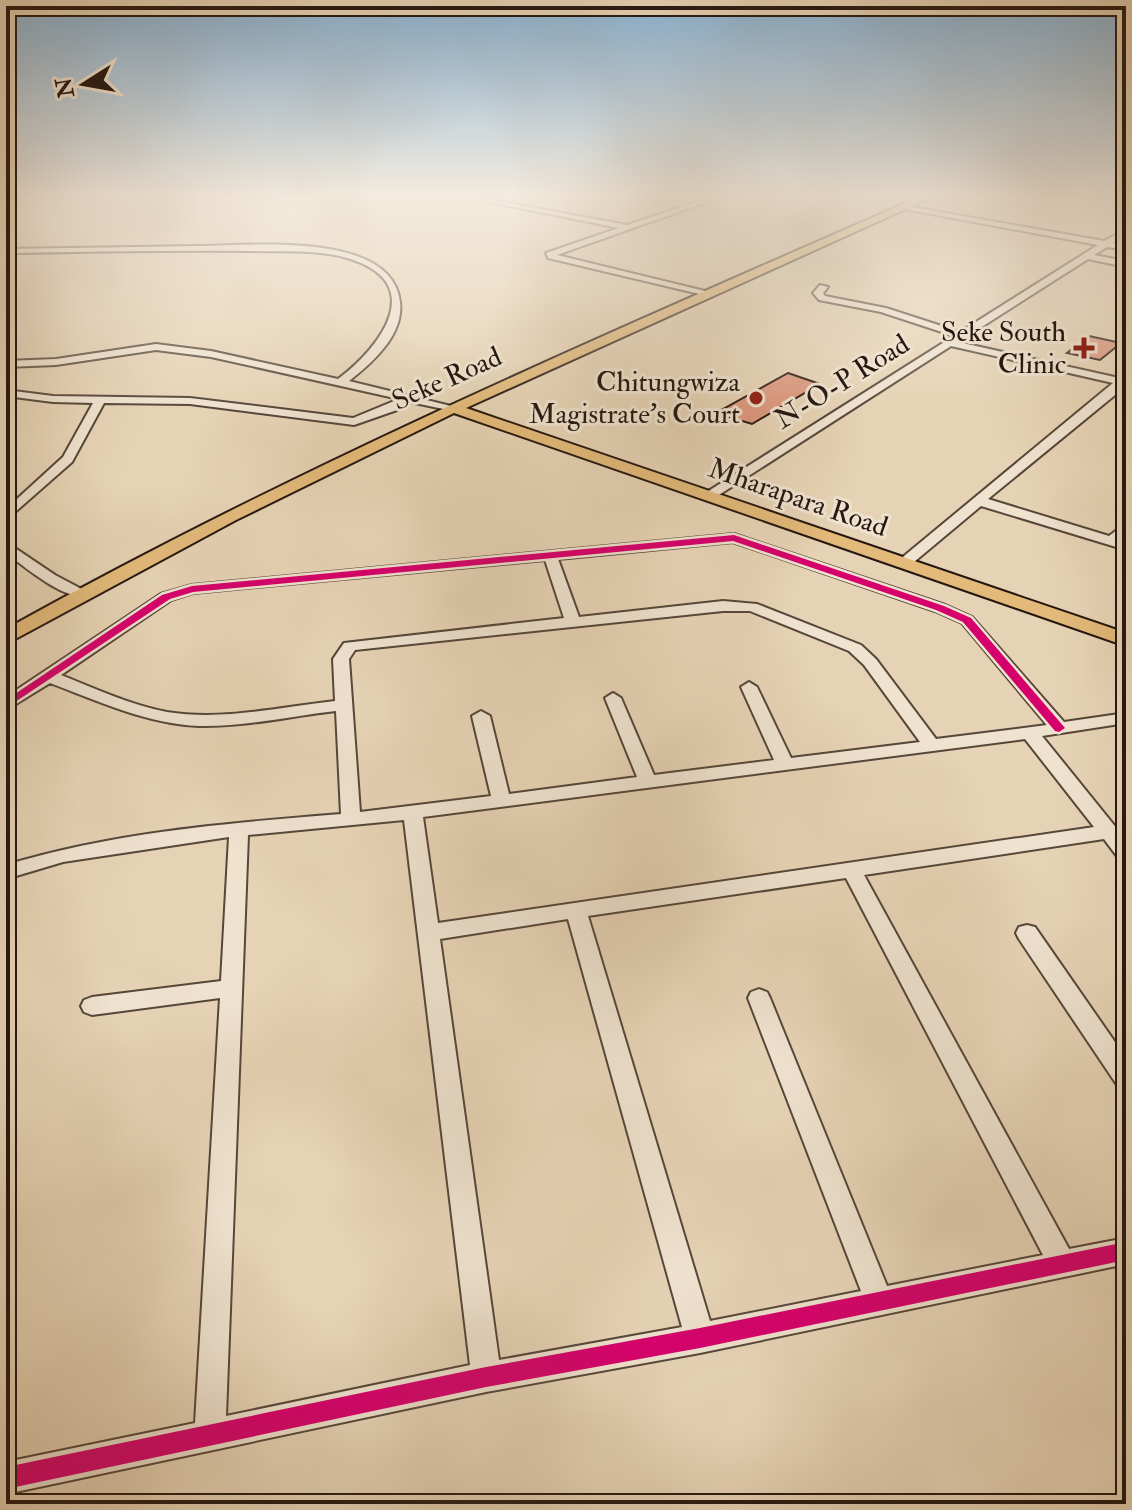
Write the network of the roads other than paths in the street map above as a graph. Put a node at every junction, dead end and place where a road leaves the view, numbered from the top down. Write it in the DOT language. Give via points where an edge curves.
graph roads {
  1 [pos="375,268"];
  2 [pos="605,268"];
  3 [pos="764,268"];
  4 [pos="1067,268"];
  5 [pos="823,287"];
  6 [pos="708,293"];
  7 [pos="961,335"];
  8 [pos="949,343"];
  9 [pos="6,364"];
  10 [pos="1125,381"];
  11 [pos="340,383"];
  12 [pos="6,393"];
  13 [pos="407,399"];
  14 [pos="100,400"];
  15 [pos="453,408"];
  16 [pos="706,497"];
  17 [pos="980,501"];
  18 [pos="6,516"];
  19 [pos="1126,527"];
  20 [pos="1119,544"];
  21 [pos="6,546"];
  22 [pos="550,555"];
  23 [pos="903,564"];
  24 [pos="82,593"];
  25 [pos="573,622"];
  26 [pos="6,638"];
  27 [pos="1126,640"];
  28 [pos="48,676"];
  29 [pos="749,687"];
  30 [pos="613,698"];
  31 [pos="6,705"];
  32 [pos="342,705"];
  33 [pos="481,716"];
  34 [pos="1126,718"];
  35 [pos="1059,728"];
  36 [pos="1030,733"];
  37 [pos="932,746"];
  38 [pos="784,763"];
  39 [pos="647,780"];
  40 [pos="501,800"];
  41 [pos="413,812"];
  42 [pos="351,820"];
  43 [pos="239,829"];
  44 [pos="1108,832"];
  45 [pos="1126,854"];
  46 [pos="851,869"];
  47 [pos="6,872"];
  48 [pos="576,910"];
  49 [pos="431,932"];
  50 [pos="1027,933"];
  51 [pos="232,988"];
  52 [pos="759,998"];
  53 [pos="92,1006"];
  54 [pos="1126,1078"];
  55 [pos="1126,1251"];
  56 [pos="1063,1265"];
  57 [pos="879,1300"];
  58 [pos="700,1338"];
  59 [pos="486,1377"];
  60 [pos="210,1436"];
  61 [pos="6,1478"];
  1 -- 11 [label="street" via="384,274 397,299 396,322 367,363"];
  2 -- 6 [label="street"];
  3 -- 6 [label="main road, Seke Road"];
  4 -- 7 [label="street, N-O-P Road"];
  5 -- 7 [label="street" via="818,293 822,298 883,310"];
  6 -- 15 [label="main road, Seke Road"];
  7 -- 8 [label="street, N-O-P Road"];
  8 -- 10 [label="street"];
  8 -- 16 [label="street, N-O-P Road"];
  9 -- 11 [label="street" via="156,347"];
  10 -- 17 [label="street"];
  11 -- 13 [label="street"];
  12 -- 14 [label="street"];
  13 -- 14 [label="street" via="354,422 190,401"];
  13 -- 15 [label="street"];
  14 -- 18 [label="street" via="68,459"];
  15 -- 16 [label="main road, Mharapara Road"];
  15 -- 24 [label="main road, Seke Road" via="203,527"];
  16 -- 23 [label="main road, Mharapara Road"];
  17 -- 20 [label="street"];
  17 -- 23 [label="street"];
  19 -- 20 [label="street"];
  21 -- 24 [label="street" via="50,578"];
  22 -- 25 [label="street"];
  22 -- 28 [label="street" via="192,589 166,597"];
  22 -- 35 [label="street" via="734,538 940,608 967,620"];
  23 -- 27 [label="main road, Mharapara Road"];
  24 -- 26 [label="main road, Seke Road"];
  25 -- 32 [label="street" via="350,646 341,659"];
  25 -- 37 [label="street" via="752,607 855,648"];
  28 -- 31 [label="street"];
  28 -- 32 [label="street" via="138,709 183,719"];
  29 -- 38 [label="street"];
  30 -- 39 [label="street"];
  32 -- 42 [label="street"];
  33 -- 40 [label="street"];
  34 -- 35 [label="street"];
  35 -- 36 [label="street"];
  36 -- 37 [label="street"];
  36 -- 44 [label="street"];
  37 -- 38 [label="street"];
  38 -- 39 [label="street"];
  39 -- 40 [label="street"];
  40 -- 41 [label="street"];
  41 -- 42 [label="street"];
  41 -- 49 [label="street"];
  42 -- 43 [label="street"];
  43 -- 47 [label="street" via="62,855"];
  43 -- 51 [label="street"];
  44 -- 45 [label="street"];
  44 -- 46 [label="street"];
  46 -- 48 [label="street"];
  46 -- 56 [label="street"];
  48 -- 49 [label="street"];
  48 -- 58 [label="street"];
  49 -- 59 [label="street"];
  50 -- 54 [label="street"];
  51 -- 53 [label="street"];
  51 -- 60 [label="street"];
  52 -- 57 [label="street"];
  55 -- 56 [label="street"];
  56 -- 57 [label="street"];
  57 -- 58 [label="street"];
  58 -- 59 [label="street"];
  59 -- 60 [label="street"];
  60 -- 61 [label="street"];
}
